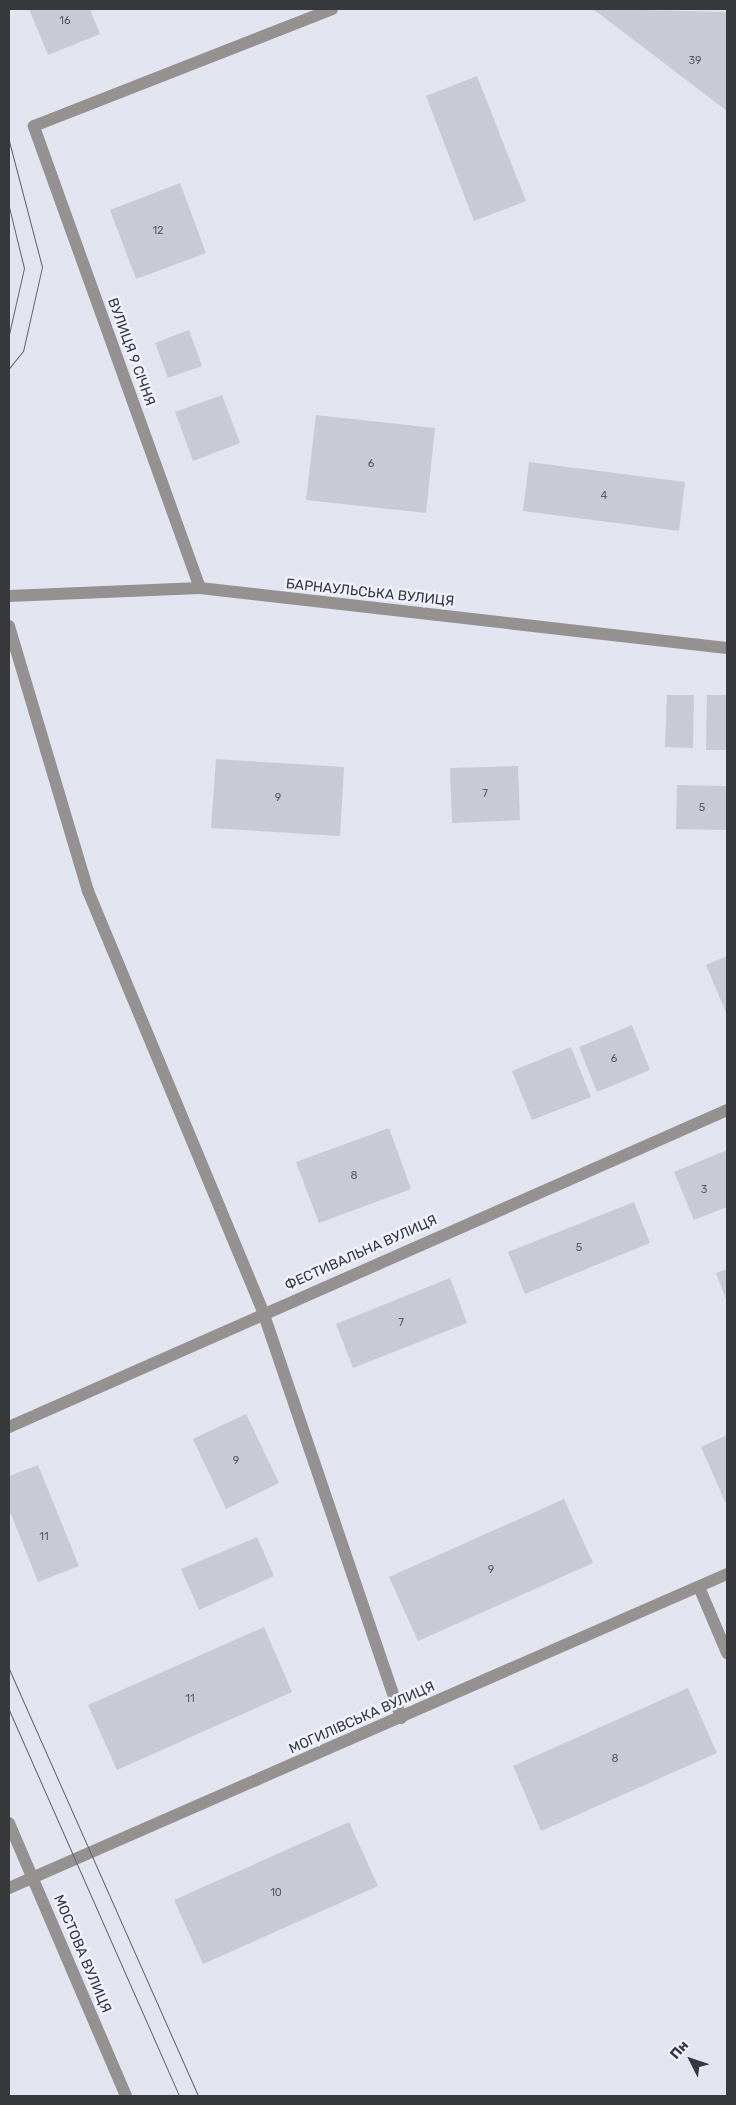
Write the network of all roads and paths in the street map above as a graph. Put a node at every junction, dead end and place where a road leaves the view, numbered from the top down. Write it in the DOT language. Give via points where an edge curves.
graph roads {
  1 [pos="332,9"];
  2 [pos="200,588"];
  3 [pos="9,596"];
  4 [pos="9,626"];
  5 [pos="727,648"];
  6 [pos="727,1110"];
  7 [pos="263,1312"];
  8 [pos="9,1427"];
  9 [pos="727,1574"];
  10 [pos="699,1587"];
  11 [pos="727,1654"];
  12 [pos="401,1718"];
  13 [pos="9,1823"];
  14 [pos="34,1878"];
  15 [pos="9,1888"];
  16 [pos="126,2096"];
  1 -- 2 [label="street, ВУЛИЦЯ 9 СІЧНЯ" via="34,126"];
  2 -- 3 [label="street, БАРНАУЛЬСЬКА ВУЛИЦЯ"];
  2 -- 5 [label="street, БАРНАУЛЬСЬКА ВУЛИЦЯ"];
  4 -- 7 [label="street" via="88,891"];
  6 -- 7 [label="street, ФЕСТИВАЛЬНА ВУЛИЦЯ"];
  7 -- 8 [label="street, ФЕСТИВАЛЬНА ВУЛИЦЯ"];
  7 -- 12 [label="street"];
  9 -- 10 [label="street, МОГИЛІВСЬКА ВУЛИЦЯ"];
  10 -- 11 [label="street"];
  10 -- 12 [label="street, МОГИЛІВСЬКА ВУЛИЦЯ"];
  12 -- 14 [label="street, МОГИЛІВСЬКА ВУЛИЦЯ"];
  13 -- 14 [label="street, МОСТОВА ВУЛИЦЯ"];
  14 -- 15 [label="street, МОГИЛІВСЬКА ВУЛИЦЯ"];
  14 -- 16 [label="street, МОСТОВА ВУЛИЦЯ"];
}
